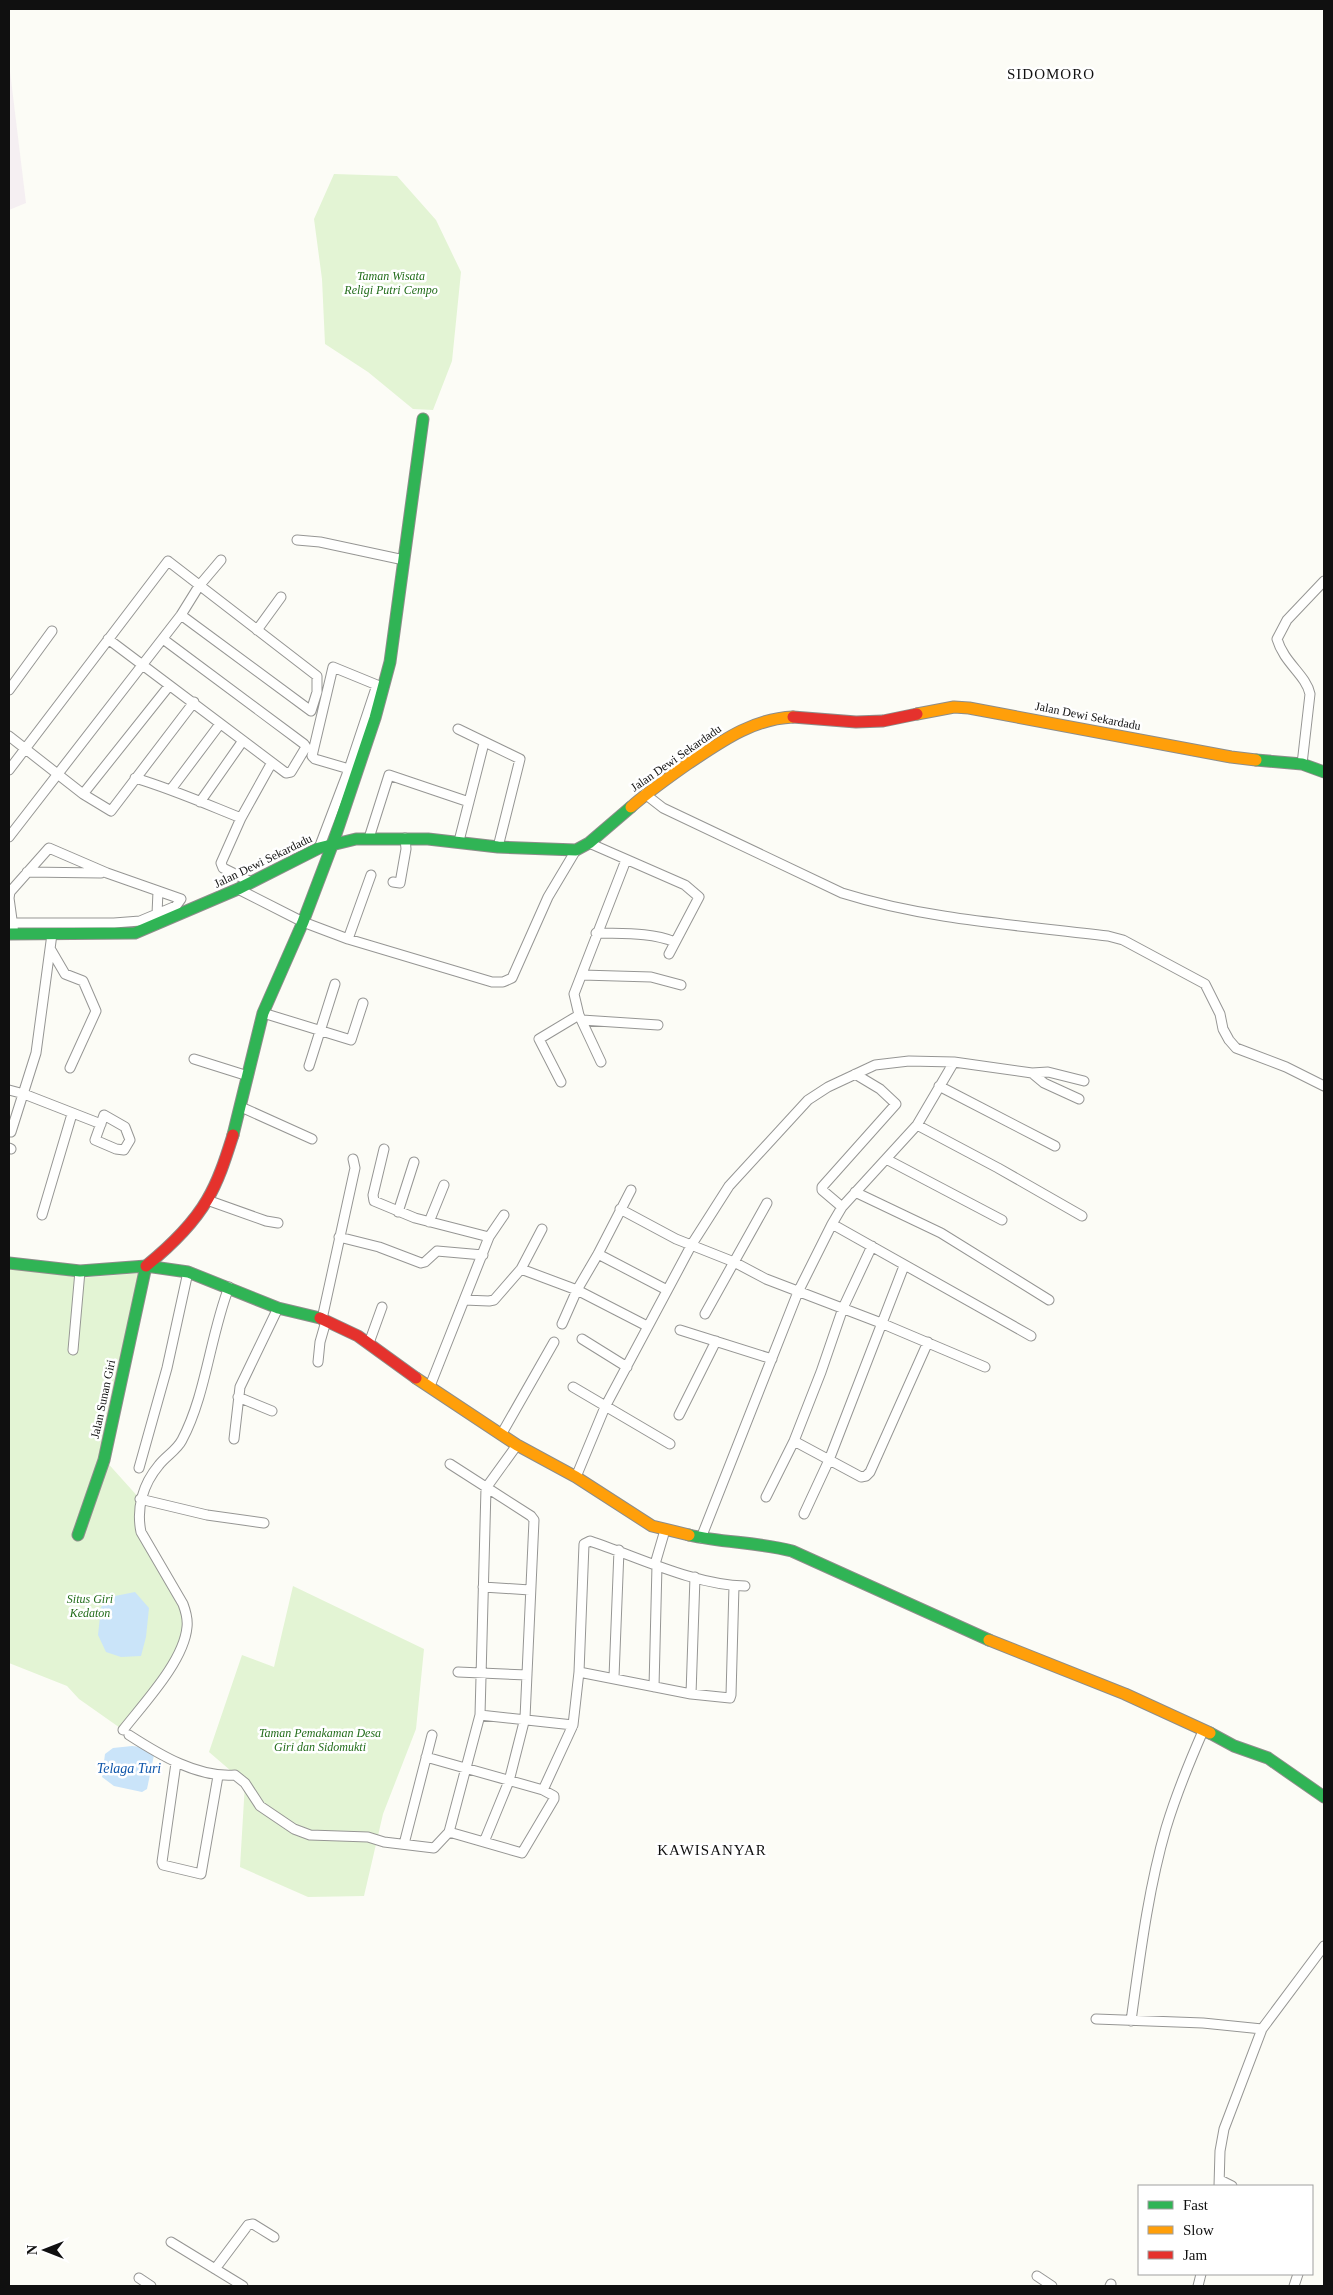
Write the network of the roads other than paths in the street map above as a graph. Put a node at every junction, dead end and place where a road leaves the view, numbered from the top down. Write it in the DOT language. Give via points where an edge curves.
graph roads {
  1 [pos="423,419"];
  2 [pos="297,540"];
  3 [pos="220,560"];
  4 [pos="404,560"];
  5 [pos="1324,581"];
  6 [pos="199,586"];
  7 [pos="281,597"];
  8 [pos="181,615"];
  9 [pos="257,630"];
  10 [pos="52,631"];
  11 [pos="108,638"];
  12 [pos="163,638"];
  13 [pos="142,664"];
  14 [pos="168,686"];
  15 [pos="9,690"];
  16 [pos="194,702"];
  17 [pos="220,724"];
  18 [pos="458,728"];
  19 [pos="9,736"];
  20 [pos="242,742"];
  21 [pos="484,743"];
  22 [pos="25,749"];
  23 [pos="271,764"];
  24 [pos="1302,764"];
  25 [pos="349,769"];
  26 [pos="9,770"];
  27 [pos="1324,772"];
  28 [pos="58,775"];
  29 [pos="135,778"];
  30 [pos="172,788"];
  31 [pos="83,794"];
  32 [pos="645,794"];
  33 [pos="200,802"];
  34 [pos="469,802"];
  35 [pos="241,818"];
  36 [pos="9,837"];
  37 [pos="369,838"];
  38 [pos="404,838"];
  39 [pos="459,842"];
  40 [pos="333,843"];
  41 [pos="589,843"];
  42 [pos="498,847"];
  43 [pos="319,848"];
  44 [pos="576,850"];
  45 [pos="626,860"];
  46 [pos="27,872"];
  47 [pos="107,873"];
  48 [pos="371,875"];
  49 [pos="251,882"];
  50 [pos="394,882"];
  51 [pos="238,889"];
  52 [pos="158,891"];
  53 [pos="157,914"];
  54 [pos="303,922"];
  55 [pos="12,930"];
  56 [pos="596,933"];
  57 [pos="52,934"];
  58 [pos="348,939"];
  59 [pos="675,942"];
  60 [pos="51,950"];
  61 [pos="669,954"];
  62 [pos="582,975"];
  63 [pos="335,984"];
  64 [pos="682,985"];
  65 [pos="363,1003"];
  66 [pos="264,1013"];
  67 [pos="580,1017"];
  68 [pos="658,1025"];
  69 [pos="320,1029"];
  70 [pos="194,1059"];
  71 [pos="602,1062"];
  72 [pos="954,1062"];
  73 [pos="308,1066"];
  74 [pos="70,1068"];
  75 [pos="1032,1073"];
  76 [pos="854,1074"];
  77 [pos="248,1076"];
  78 [pos="1084,1081"];
  79 [pos="560,1082"];
  80 [pos="940,1086"];
  81 [pos="1324,1086"];
  82 [pos="9,1090"];
  83 [pos="24,1094"];
  84 [pos="1079,1099"];
  85 [pos="241,1107"];
  86 [pos="72,1114"];
  87 [pos="101,1124"];
  88 [pos="917,1126"];
  89 [pos="11,1132"];
  90 [pos="312,1139"];
  91 [pos="1055,1146"];
  92 [pos="384,1149"];
  93 [pos="353,1159"];
  94 [pos="886,1159"];
  95 [pos="414,1162"];
  96 [pos="444,1185"];
  97 [pos="631,1190"];
  98 [pos="855,1192"];
  99 [pos="207,1200"];
  100 [pos="767,1203"];
  101 [pos="842,1207"];
  102 [pos="620,1209"];
  103 [pos="398,1212"];
  104 [pos="42,1215"];
  105 [pos="504,1215"];
  106 [pos="1082,1216"];
  107 [pos="1002,1220"];
  108 [pos="429,1222"];
  109 [pos="278,1223"];
  110 [pos="832,1224"];
  111 [pos="542,1229"];
  112 [pos="339,1237"];
  113 [pos="489,1237"];
  114 [pos="692,1244"];
  115 [pos="872,1246"];
  116 [pos="598,1254"];
  117 [pos="483,1255"];
  118 [pos="734,1262"];
  119 [pos="9,1263"];
  120 [pos="146,1266"];
  121 [pos="904,1266"];
  122 [pos="521,1269"];
  123 [pos="80,1271"];
  124 [pos="188,1272"];
  125 [pos="229,1287"];
  126 [pos="577,1290"];
  127 [pos="667,1290"];
  128 [pos="798,1292"];
  129 [pos="464,1300"];
  130 [pos="1049,1300"];
  131 [pos="382,1307"];
  132 [pos="278,1308"];
  133 [pos="843,1308"];
  134 [pos="705,1314"];
  135 [pos="324,1320"];
  136 [pos="882,1323"];
  137 [pos="562,1324"];
  138 [pos="647,1326"];
  139 [pos="680,1330"];
  140 [pos="1031,1336"];
  141 [pos="582,1339"];
  142 [pos="716,1341"];
  143 [pos="554,1342"];
  144 [pos="928,1342"];
  145 [pos="369,1344"];
  146 [pos="73,1350"];
  147 [pos="772,1359"];
  148 [pos="318,1362"];
  149 [pos="627,1367"];
  150 [pos="985,1367"];
  151 [pos="430,1386"];
  152 [pos="573,1387"];
  153 [pos="238,1397"];
  154 [pos="605,1407"];
  155 [pos="272,1410"];
  156 [pos="679,1415"];
  157 [pos="501,1435"];
  158 [pos="234,1439"];
  159 [pos="794,1441"];
  160 [pos="670,1444"];
  161 [pos="517,1445"];
  162 [pos="829,1460"];
  163 [pos="450,1464"];
  164 [pos="139,1468"];
  165 [pos="576,1477"];
  166 [pos="486,1488"];
  167 [pos="766,1497"];
  168 [pos="140,1499"];
  169 [pos="804,1514"];
  170 [pos="264,1523"];
  171 [pos="665,1530"];
  172 [pos="78,1535"];
  173 [pos="701,1538"];
  174 [pos="619,1550"];
  175 [pos="656,1564"];
  176 [pos="695,1577"];
  177 [pos="734,1586"];
  178 [pos="745,1586"];
  179 [pos="483,1588"];
  180 [pos="530,1590"];
  181 [pos="458,1672"];
  182 [pos="579,1672"];
  183 [pos="480,1673"];
  184 [pos="527,1675"];
  185 [pos="614,1677"];
  186 [pos="654,1687"];
  187 [pos="691,1694"];
  188 [pos="480,1715"];
  189 [pos="525,1718"];
  190 [pos="573,1724"];
  191 [pos="1203,1731"];
  192 [pos="432,1735"];
  193 [pos="426,1756"];
  194 [pos="176,1763"];
  195 [pos="466,1770"];
  196 [pos="218,1776"];
  197 [pos="509,1780"];
  198 [pos="543,1790"];
  199 [pos="1324,1797"];
  200 [pos="449,1832"];
  201 [pos="484,1842"];
  202 [pos="404,1844"];
  203 [pos="1324,1946"];
  204 [pos="1096,2019"];
  205 [pos="1131,2021"];
  206 [pos="1262,2029"];
  207 [pos="1219,2183"];
  208 [pos="274,2237"];
  209 [pos="171,2242"];
  210 [pos="215,2269"];
  211 [pos="1037,2276"];
  212 [pos="140,2286"];
  213 [pos="152,2286"];
  214 [pos="243,2286"];
  215 [pos="1052,2286"];
  1 -- 4 [label="street"];
  2 -- 4 [label="street"];
  3 -- 6 [label="street"];
  4 -- 40 [label="street" via="387,675"];
  5 -- 24 [label="street" via="1288,620 1277,639 1281,653 1308,685 1310,694"];
  6 -- 8 [label="street"];
  6 -- 9 [label="street"];
  6 -- 11 [label="street" via="168,561"];
  7 -- 9 [label="street"];
  8 -- 9 [label="street" via="310,712 317,692 317,676"];
  8 -- 12 [label="street"];
  10 -- 15 [label="street"];
  11 -- 13 [label="street"];
  11 -- 22 [label="street"];
  12 -- 13 [label="street"];
  12 -- 23 [label="street" via="306,747 289,773"];
  13 -- 14 [label="street"];
  13 -- 28 [label="street"];
  14 -- 16 [label="street"];
  14 -- 31 [label="street"];
  16 -- 17 [label="street"];
  16 -- 29 [label="street"];
  17 -- 20 [label="street"];
  17 -- 30 [label="street"];
  18 -- 21 [label="street"];
  19 -- 22 [label="street"];
  20 -- 23 [label="street"];
  20 -- 33 [label="street"];
  21 -- 34 [label="street"];
  21 -- 42 [label="street" via="518,756 521,762"];
  22 -- 26 [label="street"];
  22 -- 28 [label="street"];
  23 -- 35 [label="street"];
  24 -- 27 [label="street, Jalan Dewi Sekardadu"];
  24 -- 32 [label="street, Jalan Dewi Sekardadu" via="1231,757 954,707 883,721 774,718 729,736"];
  25 -- 25 [label="street" via="377,685 333,667 312,756"];
  25 -- 43 [label="street"];
  28 -- 31 [label="street"];
  28 -- 36 [label="street"];
  29 -- 30 [label="street"];
  29 -- 31 [label="street" via="111,811"];
  30 -- 33 [label="street"];
  32 -- 41 [label="street, Jalan Dewi Sekardadu"];
  32 -- 81 [label="street" via="664,808 870,902 1002,925 1123,940 1205,984 1229,1040 1236,1048"];
  33 -- 35 [label="street"];
  34 -- 37 [label="street" via="389,775"];
  34 -- 39 [label="street"];
  35 -- 49 [label="street" via="221,866"];
  37 -- 38 [label="street, Jalan Dewi Sekardadu"];
  37 -- 40 [label="street, Jalan Dewi Sekardadu"];
  38 -- 39 [label="street, Jalan Dewi Sekardadu"];
  38 -- 50 [label="street" via="405,859 400,882"];
  39 -- 42 [label="street, Jalan Dewi Sekardadu"];
  40 -- 43 [label="street, Jalan Dewi Sekardadu"];
  40 -- 54 [label="street"];
  41 -- 44 [label="street, Jalan Dewi Sekardadu"];
  41 -- 45 [label="street"];
  42 -- 44 [label="street, Jalan Dewi Sekardadu"];
  43 -- 49 [label="street, Jalan Dewi Sekardadu"];
  44 -- 58 [label="street" via="548,898 512,978 503,982 465,975"];
  45 -- 56 [label="street"];
  45 -- 59 [label="street" via="685,885 700,898"];
  46 -- 47 [label="street"];
  46 -- 47 [label="street" via="48,848"];
  46 -- 55 [label="street" via="9,895"];
  47 -- 52 [label="street"];
  48 -- 58 [label="street"];
  49 -- 51 [label="street, Jalan Dewi Sekardadu"];
  51 -- 54 [label="street"];
  51 -- 57 [label="street, Jalan Dewi Sekardadu" via="135,932"];
  52 -- 53 [label="street"];
  52 -- 53 [label="street" via="181,901"];
  53 -- 55 [label="street" via="140,921"];
  54 -- 58 [label="street"];
  54 -- 66 [label="street"];
  55 -- 57 [label="street, Jalan Dewi Sekardadu"];
  56 -- 59 [label="street" via="643,934"];
  56 -- 62 [label="street"];
  57 -- 60 [label="street"];
  59 -- 61 [label="street"];
  60 -- 74 [label="street" via="65,974 83,981 96,1011"];
  60 -- 83 [label="street" via="36,1052"];
  62 -- 64 [label="street" via="651,977"];
  62 -- 67 [label="street" via="574,994"];
  63 -- 69 [label="street"];
  65 -- 69 [label="street" via="352,1040"];
  66 -- 69 [label="street"];
  66 -- 77 [label="street"];
  67 -- 68 [label="street"];
  67 -- 71 [label="street"];
  67 -- 79 [label="street" via="539,1039"];
  69 -- 73 [label="street"];
  70 -- 77 [label="street"];
  72 -- 75 [label="street"];
  72 -- 76 [label="street" via="886,1062"];
  72 -- 80 [label="street"];
  75 -- 78 [label="street" via="1048,1072"];
  75 -- 84 [label="street" via="1044,1083"];
  76 -- 101 [label="street" via="880,1089 896,1104 822,1187"];
  76 -- 114 [label="street" via="808,1100 729,1186"];
  77 -- 85 [label="street"];
  80 -- 88 [label="street"];
  80 -- 91 [label="street"];
  82 -- 83 [label="street"];
  83 -- 86 [label="street"];
  83 -- 89 [label="street"];
  85 -- 90 [label="street"];
  85 -- 99 [label="street" via="223,1165"];
  86 -- 87 [label="street"];
  86 -- 104 [label="street"];
  88 -- 94 [label="street"];
  88 -- 106 [label="street"];
  92 -- 103 [label="street" via="373,1198"];
  93 -- 112 [label="street" via="355,1168"];
  94 -- 98 [label="street"];
  94 -- 107 [label="street"];
  95 -- 103 [label="street"];
  96 -- 108 [label="street"];
  97 -- 102 [label="street"];
  98 -- 101 [label="street"];
  98 -- 130 [label="street" via="942,1233"];
  99 -- 109 [label="street"];
  99 -- 120 [label="street" via="167,1249"];
  100 -- 118 [label="street"];
  101 -- 110 [label="street"];
  102 -- 114 [label="street"];
  102 -- 116 [label="street"];
  103 -- 108 [label="street"];
  105 -- 113 [label="street"];
  108 -- 113 [label="street"];
  110 -- 115 [label="street"];
  110 -- 128 [label="street"];
  111 -- 122 [label="street"];
  112 -- 117 [label="street" via="421,1263 436,1251"];
  112 -- 135 [label="street"];
  113 -- 117 [label="street"];
  114 -- 118 [label="street"];
  114 -- 127 [label="street"];
  115 -- 121 [label="street"];
  115 -- 133 [label="street"];
  116 -- 126 [label="street"];
  116 -- 127 [label="street"];
  117 -- 129 [label="street"];
  118 -- 128 [label="street"];
  118 -- 134 [label="street"];
  119 -- 123 [label="street"];
  120 -- 123 [label="street"];
  120 -- 124 [label="street"];
  120 -- 172 [label="street, Jalan Sunan Giri" via="104,1460"];
  121 -- 136 [label="street"];
  121 -- 140 [label="street"];
  122 -- 126 [label="street"];
  122 -- 129 [label="street" via="494,1300"];
  123 -- 146 [label="street"];
  124 -- 125 [label="street"];
  124 -- 164 [label="street" via="168,1368"];
  125 -- 132 [label="street"];
  125 -- 168 [label="street" via="190,1423 181,1442 148,1480"];
  126 -- 137 [label="street"];
  126 -- 138 [label="street"];
  127 -- 138 [label="street"];
  128 -- 133 [label="street"];
  128 -- 147 [label="street"];
  129 -- 151 [label="street"];
  131 -- 145 [label="street"];
  132 -- 135 [label="street"];
  132 -- 153 [label="street"];
  133 -- 136 [label="street"];
  133 -- 159 [label="street"];
  135 -- 145 [label="street"];
  135 -- 148 [label="street"];
  136 -- 144 [label="street"];
  136 -- 162 [label="street"];
  138 -- 149 [label="street"];
  139 -- 142 [label="street"];
  141 -- 149 [label="street"];
  142 -- 147 [label="street"];
  142 -- 156 [label="street"];
  143 -- 157 [label="street"];
  144 -- 150 [label="street"];
  144 -- 162 [label="street" via="868,1474 862,1477"];
  145 -- 151 [label="street"];
  147 -- 173 [label="street"];
  149 -- 154 [label="street"];
  151 -- 157 [label="street"];
  152 -- 154 [label="street"];
  153 -- 155 [label="street"];
  153 -- 158 [label="street"];
  154 -- 160 [label="street"];
  154 -- 165 [label="street"];
  157 -- 161 [label="street"];
  159 -- 162 [label="street"];
  159 -- 167 [label="street"];
  161 -- 165 [label="street"];
  161 -- 166 [label="street"];
  162 -- 169 [label="street"];
  163 -- 166 [label="street"];
  165 -- 171 [label="street" via="652,1526"];
  166 -- 179 [label="street"];
  166 -- 180 [label="street" via="533,1517"];
  168 -- 170 [label="street" via="207,1515"];
  168 -- 194 [label="street" via="138,1519 141,1532 183,1604 188,1627 184,1645 126,1732"];
  171 -- 173 [label="street"];
  171 -- 175 [label="street"];
  173 -- 191 [label="street" via="770,1545 792,1551 979,1636 1125,1694"];
  174 -- 175 [label="street"];
  174 -- 182 [label="street" via="590,1541 583,1546"];
  174 -- 185 [label="street"];
  175 -- 176 [label="street"];
  175 -- 186 [label="street"];
  176 -- 177 [label="street"];
  176 -- 187 [label="street"];
  177 -- 178 [label="street"];
  177 -- 187 [label="street" via="731,1697"];
  179 -- 180 [label="street"];
  179 -- 183 [label="street"];
  180 -- 184 [label="street"];
  181 -- 183 [label="street"];
  182 -- 185 [label="street"];
  182 -- 190 [label="street"];
  183 -- 184 [label="street"];
  183 -- 188 [label="street"];
  184 -- 189 [label="street"];
  185 -- 186 [label="street"];
  186 -- 187 [label="street"];
  188 -- 189 [label="street"];
  188 -- 195 [label="street"];
  189 -- 190 [label="street"];
  189 -- 197 [label="street"];
  190 -- 198 [label="street"];
  191 -- 199 [label="street" via="1268,1758"];
  191 -- 205 [label="street" via="1181,1782 1166,1830 1148,1913"];
  192 -- 193 [label="street"];
  193 -- 195 [label="street"];
  193 -- 202 [label="street"];
  194 -- 196 [label="street"];
  194 -- 196 [label="street" via="163,1865 201,1874"];
  195 -- 197 [label="street"];
  195 -- 200 [label="street"];
  196 -- 202 [label="street" via="235,1775 245,1783 260,1806 294,1830 310,1835 368,1837"];
  197 -- 198 [label="street"];
  197 -- 201 [label="street"];
  198 -- 201 [label="street" via="554,1796 554,1802 523,1853"];
  200 -- 201 [label="street"];
  200 -- 202 [label="street" via="434,1848"];
  203 -- 206 [label="street"];
  204 -- 205 [label="street"];
  205 -- 206 [label="street"];
  206 -- 207 [label="street" via="1224,2129"];
  208 -- 210 [label="street" via="253,2224 248,2225"];
  209 -- 210 [label="street"];
  210 -- 214 [label="street"];
  211 -- 215 [label="street"];
  212 -- 213 [label="street" via="139,2278"];
}
